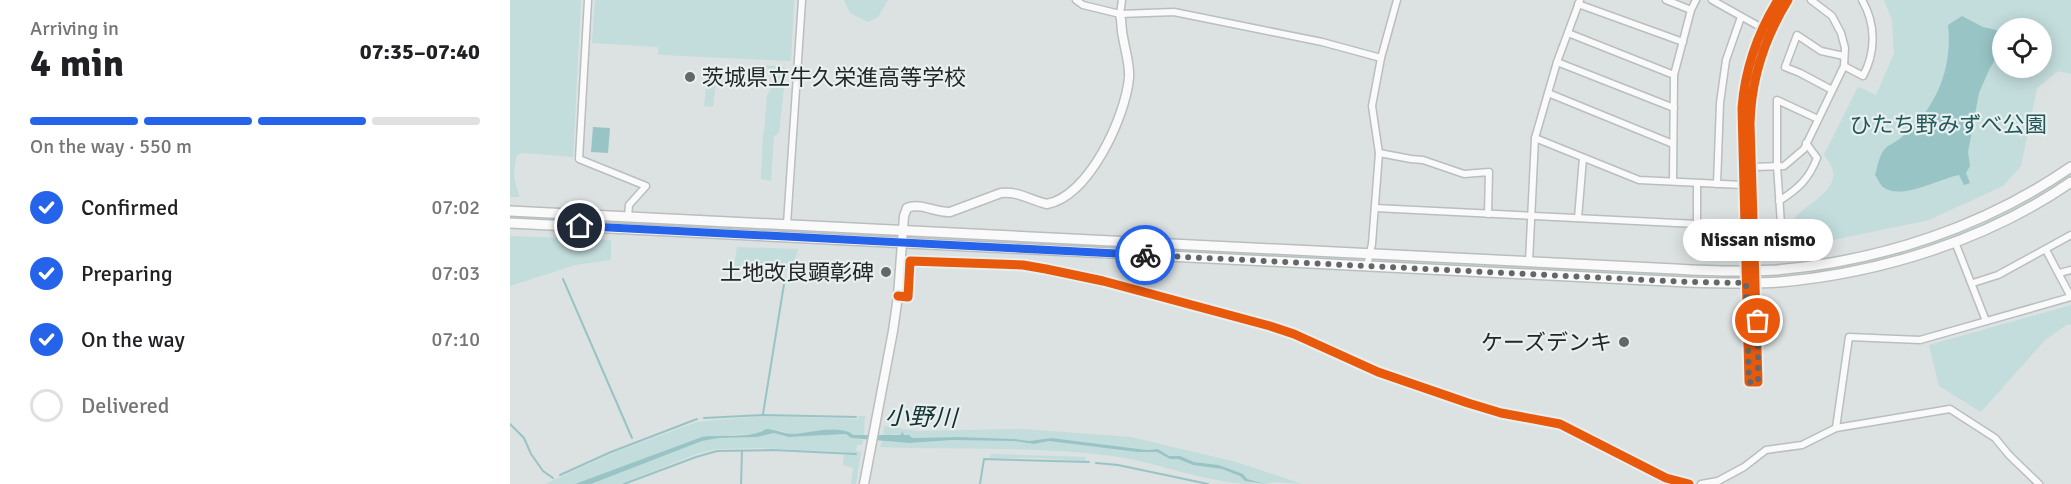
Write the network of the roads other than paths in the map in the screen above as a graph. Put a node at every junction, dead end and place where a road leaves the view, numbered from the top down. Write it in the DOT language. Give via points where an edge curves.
graph roads {
  1 [pos="588,0"];
  2 [pos="802,0"];
  3 [pos="1076,0"];
  4 [pos="1122,0"];
  5 [pos="1397,0"];
  6 [pos="1666,0"];
  7 [pos="1696,0"];
  8 [pos="1712,0"];
  9 [pos="1778,0"];
  10 [pos="1788,0"];
  11 [pos="1811,0"];
  12 [pos="1862,0"];
  13 [pos="1579,2"];
  14 [pos="1721,2"];
  15 [pos="1819,2"];
  16 [pos="1691,10"];
  17 [pos="1120,14"];
  18 [pos="1741,17"];
  19 [pos="1762,28"];
  20 [pos="1568,33"];
  21 [pos="1683,42"];
  22 [pos="1844,56"];
  23 [pos="1382,58"];
  24 [pos="1557,62"];
  25 [pos="1844,66"];
  26 [pos="1674,75"];
  27 [pos="1832,90"];
  28 [pos="1548,93"];
  29 [pos="1674,108"];
  30 [pos="1818,119"];
  31 [pos="1535,138"];
  32 [pos="1806,143"];
  33 [pos="1673,144"];
  34 [pos="1379,153"];
  35 [pos="1583,158"];
  36 [pos="1777,166"];
  37 [pos="1752,167"];
  38 [pos="2071,167"];
  39 [pos="1673,181"];
  40 [pos="2071,182"];
  41 [pos="1697,184"];
  42 [pos="1717,184"];
  43 [pos="1743,185"];
  44 [pos="1779,201"];
  45 [pos="1375,208"];
  46 [pos="510,211"];
  47 [pos="1488,214"];
  48 [pos="1530,216"];
  49 [pos="628,217"];
  50 [pos="1578,219"];
  51 [pos="510,223"];
  52 [pos="787,224"];
  53 [pos="1781,224"];
  54 [pos="902,231"];
  55 [pos="2071,235"];
  56 [pos="902,242"];
  57 [pos="1955,242"];
  58 [pos="2046,250"];
  59 [pos="1370,254"];
  60 [pos="1529,262"];
  61 [pos="1367,266"];
  62 [pos="1756,270"];
  63 [pos="2071,270"];
  64 [pos="1745,271"];
  65 [pos="2059,273"];
  66 [pos="1746,283"];
  67 [pos="1757,283"];
  68 [pos="1973,283"];
  69 [pos="898,296"];
  70 [pos="2071,297"];
  71 [pos="1986,321"];
  72 [pos="1836,428"];
  73 [pos="864,484"];
  74 [pos="1689,484"];
  75 [pos="1701,484"];
  76 [pos="2039,484"];
  1 -- 49 [label="street" via="579,159 646,186 629,205"];
  2 -- 52 [label="street"];
  3 -- 17 [label="street"];
  4 -- 17 [label="street"];
  5 -- 23 [label="street"];
  6 -- 16 [label="street"];
  7 -- 16 [label="street"];
  8 -- 14 [label="street"];
  9 -- 19 [label="street"];
  10 -- 37 [label="street" via="1757,65 1750,110"];
  11 -- 15 [label="street"];
  12 -- 25 [label="street" via="1873,37 1870,62 1863,76"];
  13 -- 20 [label="street"];
  13 -- 21 [label="street"];
  14 -- 18 [label="street"];
  15 -- 22 [label="street" via="1841,33"];
  16 -- 21 [label="street"];
  17 -- 23 [label="street" via="1174,12"];
  17 -- 54 [label="street" via="1129,77 1125,95 1106,145 1080,186 1047,204 1008,192 950,212 911,206 904,216"];
  18 -- 19 [label="street"];
  18 -- 42 [label="street" via="1726,60"];
  19 -- 43 [label="street" via="1743,93"];
  20 -- 24 [label="street"];
  20 -- 26 [label="street"];
  21 -- 26 [label="street"];
  22 -- 25 [label="street"];
  22 -- 27 [label="street" via="1821,51 1797,35 1785,67"];
  23 -- 34 [label="street" via="1372,106"];
  24 -- 28 [label="street"];
  24 -- 29 [label="street"];
  25 -- 27 [label="street"];
  26 -- 29 [label="street"];
  27 -- 30 [label="street"];
  28 -- 31 [label="street"];
  28 -- 33 [label="street"];
  29 -- 33 [label="street"];
  30 -- 32 [label="street"];
  30 -- 36 [label="street" via="1777,100"];
  31 -- 35 [label="street"];
  31 -- 48 [label="street"];
  32 -- 36 [label="street" via="1784,166"];
  32 -- 44 [label="street" via="1817,158 1811,174"];
  33 -- 39 [label="street"];
  34 -- 45 [label="street"];
  34 -- 47 [label="street" via="1423,160 1464,174 1489,172"];
  35 -- 39 [label="street" via="1639,180"];
  35 -- 50 [label="street"];
  36 -- 37 [label="street"];
  36 -- 44 [label="street"];
  37 -- 62 [label="street"];
  38 -- 62 [label="main road" via="2002,208 1920,241 1832,263"];
  39 -- 41 [label="street"];
  40 -- 57 [label="main road"];
  41 -- 42 [label="street"];
  41 -- 50 [label="street" via="1697,224"];
  42 -- 43 [label="street"];
  43 -- 64 [label="street"];
  44 -- 53 [label="street"];
  45 -- 47 [label="street"];
  45 -- 59 [label="street"];
  46 -- 49 [label="main road"];
  47 -- 48 [label="street"];
  48 -- 50 [label="street"];
  48 -- 60 [label="street"];
  49 -- 52 [label="main road"];
  51 -- 56 [label="main road"];
  52 -- 54 [label="main road"];
  54 -- 56 [label="street"];
  54 -- 59 [label="main road"];
  55 -- 58 [label="street"];
  56 -- 61 [label="main road"];
  56 -- 69 [label="street"];
  57 -- 67 [label="main road" via="1878,265"];
  57 -- 68 [label="street"];
  58 -- 65 [label="street"];
  58 -- 68 [label="street" via="1998,275"];
  59 -- 60 [label="main road"];
  59 -- 61 [label="street"];
  60 -- 64 [label="main road"];
  61 -- 66 [label="main road"];
  62 -- 64 [label="main road"];
  62 -- 67 [label="street"];
  63 -- 65 [label="street"];
  64 -- 66 [label="street"];
  65 -- 70 [label="street"];
  66 -- 67 [label="main road"];
  66 -- 67 [label="street" via="1749,382 1758,382"];
  68 -- 71 [label="street"];
  69 -- 73 [label="street"];
  69 -- 74 [label="street" via="908,297 910,261 1023,265 1103,281 1294,334 1378,372 1468,403 1560,424 1666,478"];
  70 -- 71 [label="street"];
  71 -- 72 [label="street" via="1920,340 1849,337"];
  72 -- 75 [label="street" via="1802,445 1766,450 1718,481"];
  72 -- 76 [label="street" via="1950,409 1995,438"];
}
